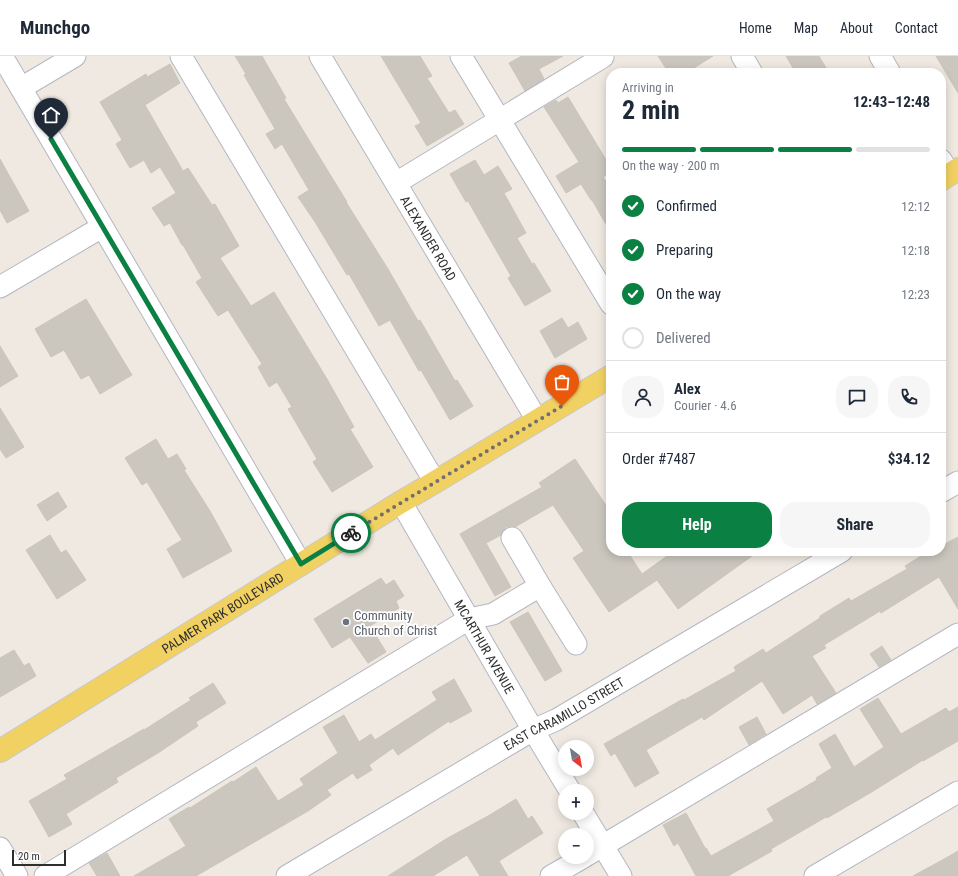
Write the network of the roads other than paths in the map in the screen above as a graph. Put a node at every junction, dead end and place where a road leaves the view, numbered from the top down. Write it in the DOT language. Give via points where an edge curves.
graph roads {
  1 [pos="2,56"];
  2 [pos="75,56"];
  3 [pos="181,56"];
  4 [pos="320,56"];
  5 [pos="461,56"];
  6 [pos="742,56"];
  7 [pos="880,56"];
  8 [pos="606,62"];
  9 [pos="749,68"];
  10 [pos="887,68"];
  11 [pos="22,88"];
  12 [pos="500,120"];
  13 [pos="396,183"];
  14 [pos="102,227"];
  15 [pos="0,287"];
  16 [pos="606,296"];
  17 [pos="606,379"];
  18 [pos="537,420"];
  19 [pos="435,482"];
  20 [pos="958,482"];
  21 [pos="946,489"];
  22 [pos="401,502"];
  23 [pos="512,538"];
  24 [pos="834,556"];
  25 [pos="301,564"];
  26 [pos="540,586"];
  27 [pos="469,619"];
  28 [pos="958,634"];
  29 [pos="576,644"];
  30 [pos="533,730"];
  31 [pos="0,751"];
  32 [pos="566,784"];
  33 [pos="958,792"];
  34 [pos="585,820"];
  35 [pos="0,848"];
  36 [pos="595,850"];
  37 [pos="572,864"];
  38 [pos="17,876"];
  39 [pos="45,876"];
  40 [pos="286,876"];
  41 [pos="551,876"];
  42 [pos="621,876"];
  43 [pos="815,876"];
  1 -- 11 [label="street"];
  2 -- 11 [label="street"];
  3 -- 19 [label="street"];
  4 -- 13 [label="street, ALEXANDER ROAD"];
  5 -- 12 [label="street"];
  6 -- 9 [label="street"];
  7 -- 10 [label="street"];
  8 -- 12 [label="street"];
  11 -- 14 [label="street"];
  12 -- 13 [label="street"];
  12 -- 16 [label="street"];
  13 -- 18 [label="street, ALEXANDER ROAD"];
  14 -- 15 [label="street"];
  14 -- 25 [label="street"];
  17 -- 18 [label="main road, PALMER PARK BOULEVARD"];
  18 -- 19 [label="main road, PALMER PARK BOULEVARD"];
  19 -- 22 [label="main road, PALMER PARK BOULEVARD"];
  20 -- 21 [label="street"];
  22 -- 25 [label="main road, PALMER PARK BOULEVARD"];
  22 -- 27 [label="street, MCARTHUR AVENUE"];
  23 -- 26 [label="street"];
  24 -- 30 [label="street, EAST CARAMILLO STREET" via="556,720"];
  25 -- 31 [label="main road, PALMER PARK BOULEVARD"];
  26 -- 27 [label="street" via="493,614"];
  26 -- 29 [label="street"];
  27 -- 30 [label="street, MCARTHUR AVENUE"];
  27 -- 39 [label="street"];
  28 -- 36 [label="street"];
  30 -- 32 [label="street, MCARTHUR AVENUE"];
  30 -- 40 [label="street, EAST CARAMILLO STREET"];
  33 -- 43 [label="street"];
  34 -- 36 [label="street"];
  35 -- 38 [label="street"];
  36 -- 42 [label="street"];
  37 -- 41 [label="street"];
}
